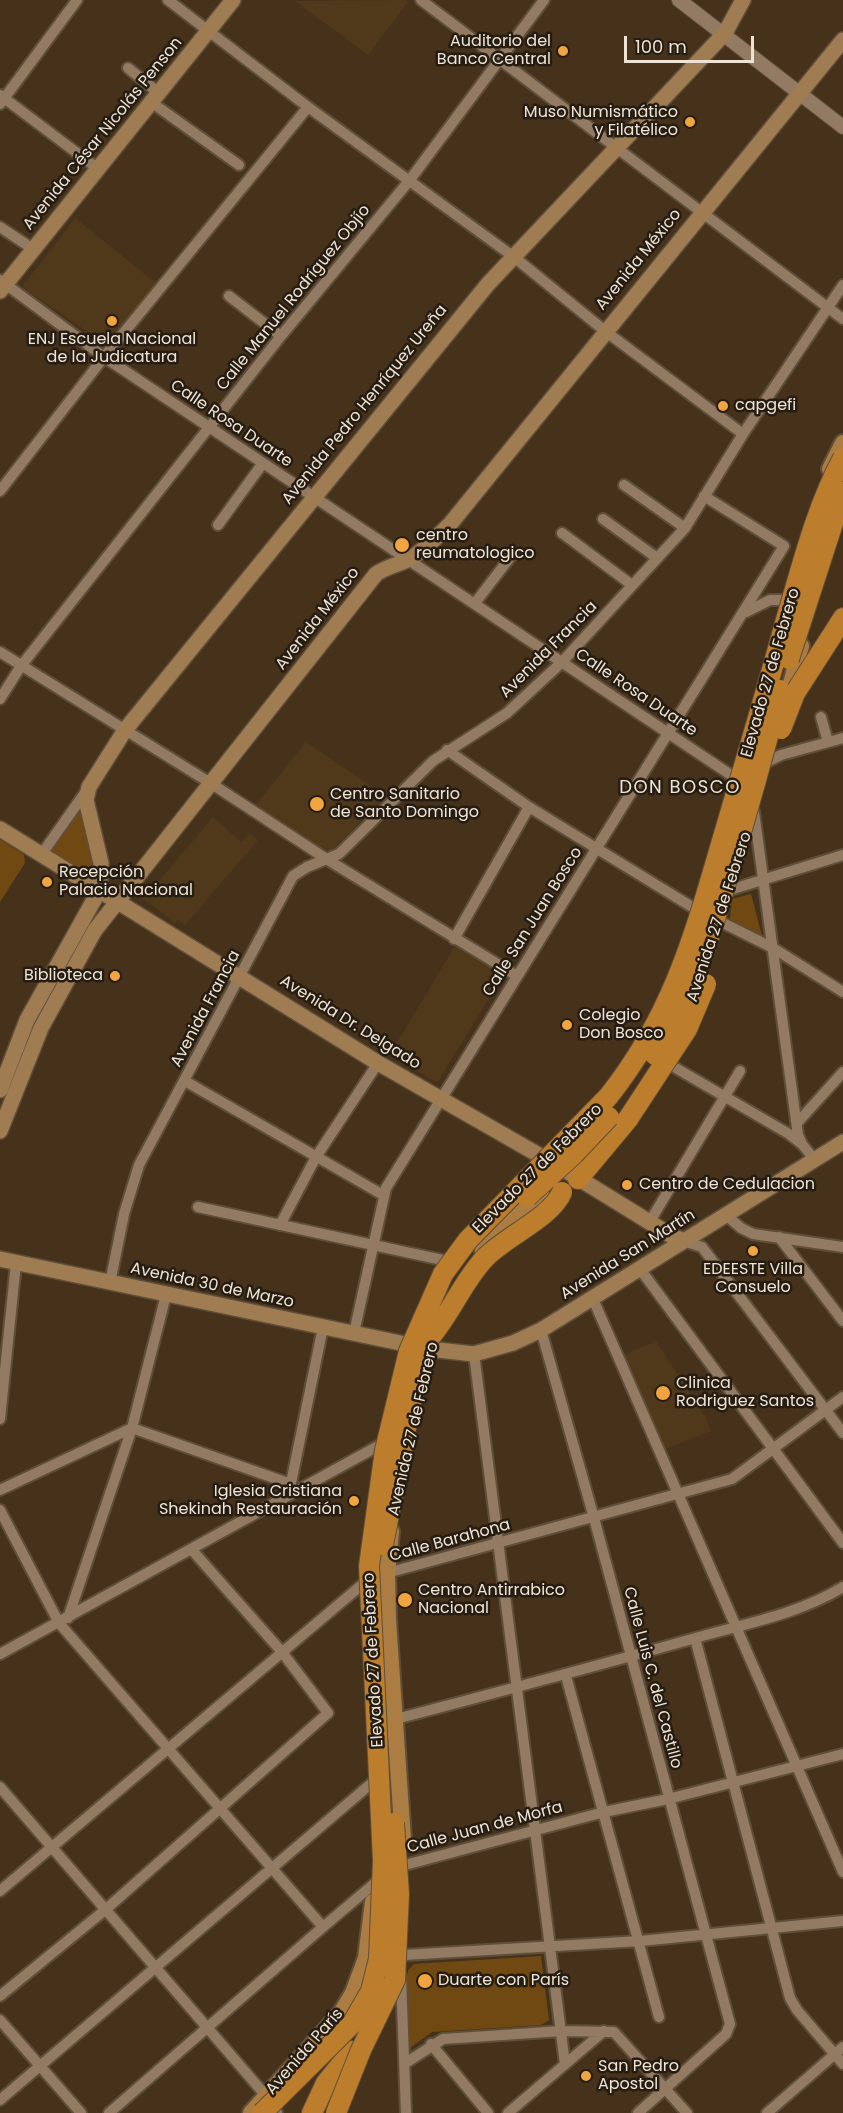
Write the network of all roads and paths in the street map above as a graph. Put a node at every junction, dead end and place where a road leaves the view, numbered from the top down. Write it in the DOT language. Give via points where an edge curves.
graph roads {
  1 [pos="77,0"];
  2 [pos="168,0"];
  3 [pos="233,0"];
  4 [pos="421,0"];
  5 [pos="544,0"];
  6 [pos="680,0"];
  7 [pos="743,0"];
  8 [pos="210,30"];
  9 [pos="725,33"];
  10 [pos="843,40"];
  11 [pos="499,58"];
  12 [pos="128,68"];
  13 [pos="799,94"];
  14 [pos="155,98"];
  15 [pos="2,99"];
  16 [pos="308,107"];
  17 [pos="843,127"];
  18 [pos="617,147"];
  19 [pos="239,165"];
  20 [pos="97,168"];
  21 [pos="410,181"];
  22 [pos="701,213"];
  23 [pos="0,227"];
  24 [pos="33,249"];
  25 [pos="514,257"];
  26 [pos="2,285"];
  27 [pos="843,285"];
  28 [pos="229,296"];
  29 [pos="829,307"];
  30 [pos="843,319"];
  31 [pos="605,331"];
  32 [pos="281,336"];
  33 [pos="104,357"];
  34 [pos="209,427"];
  35 [pos="743,434"];
  36 [pos="840,454"];
  37 [pos="263,463"];
  38 [pos="624,485"];
  39 [pos="0,490"];
  40 [pos="843,492"];
  41 [pos="704,496"];
  42 [pos="313,497"];
  43 [pos="843,514"];
  44 [pos="603,519"];
  45 [pos="218,525"];
  46 [pos="685,528"];
  47 [pos="562,533"];
  48 [pos="792,542"];
  49 [pos="512,555"];
  50 [pos="657,558"];
  51 [pos="409,559"];
  52 [pos="632,585"];
  53 [pos="791,600"];
  54 [pos="475,603"];
  55 [pos="742,615"];
  56 [pos="843,618"];
  57 [pos="837,632"];
  58 [pos="0,652"];
  59 [pos="562,662"];
  60 [pos="21,666"];
  61 [pos="0,699"];
  62 [pos="821,717"];
  63 [pos="125,730"];
  64 [pos="755,731"];
  65 [pos="670,733"];
  66 [pos="776,738"];
  67 [pos="843,738"];
  68 [pos="828,742"];
  69 [pos="447,750"];
  70 [pos="775,758"];
  71 [pos="212,784"];
  72 [pos="742,784"];
  73 [pos="89,787"];
  74 [pos="530,807"];
  75 [pos="754,812"];
  76 [pos="0,829"];
  77 [pos="597,848"];
  78 [pos="41,855"];
  79 [pos="843,855"];
  80 [pos="328,860"];
  81 [pos="762,879"];
  82 [pos="99,891"];
  83 [pos="116,901"];
  84 [pos="695,903"];
  85 [pos="724,906"];
  86 [pos="454,939"];
  87 [pos="773,948"];
  88 [pos="241,976"];
  89 [pos="517,976"];
  90 [pos="843,992"];
  91 [pos="660,1058"];
  92 [pos="378,1063"];
  93 [pos="740,1071"];
  94 [pos="843,1072"];
  95 [pos="185,1081"];
  96 [pos="0,1090"];
  97 [pos="724,1097"];
  98 [pos="441,1100"];
  99 [pos="798,1122"];
  100 [pos="0,1131"];
  101 [pos="843,1142"];
  102 [pos="802,1144"];
  103 [pos="316,1157"];
  104 [pos="542,1157"];
  105 [pos="814,1159"];
  106 [pos="572,1175"];
  107 [pos="383,1196"];
  108 [pos="198,1207"];
  109 [pos="726,1215"];
  110 [pos="649,1223"];
  111 [pos="280,1225"];
  112 [pos="779,1238"];
  113 [pos="684,1241"];
  114 [pos="372,1246"];
  115 [pos="843,1247"];
  116 [pos="0,1259"];
  117 [pos="447,1261"];
  118 [pos="16,1263"];
  119 [pos="640,1269"];
  120 [pos="462,1277"];
  121 [pos="110,1283"];
  122 [pos="166,1295"];
  123 [pos="593,1299"];
  124 [pos="843,1321"];
  125 [pos="323,1327"];
  126 [pos="541,1330"];
  127 [pos="354,1333"];
  128 [pos="420,1345"];
  129 [pos="474,1354"];
  130 [pos="3,1376"];
  131 [pos="843,1397"];
  132 [pos="826,1410"];
  133 [pos="0,1419"];
  134 [pos="132,1428"];
  135 [pos="843,1433"];
  136 [pos="380,1445"];
  137 [pos="773,1450"];
  138 [pos="291,1484"];
  139 [pos="0,1490"];
  140 [pos="677,1492"];
  141 [pos="288,1497"];
  142 [pos="0,1510"];
  143 [pos="594,1518"];
  144 [pos="497,1543"];
  145 [pos="843,1543"];
  146 [pos="192,1550"];
  147 [pos="387,1573"];
  148 [pos="364,1582"];
  149 [pos="843,1587"];
  150 [pos="64,1621"];
  151 [pos="737,1627"];
  152 [pos="695,1638"];
  153 [pos="282,1652"];
  154 [pos="0,1654"];
  155 [pos="631,1656"];
  156 [pos="566,1676"];
  157 [pos="517,1688"];
  158 [pos="396,1719"];
  159 [pos="168,1750"];
  160 [pos="843,1754"];
  161 [pos="796,1766"];
  162 [pos="373,1782"];
  163 [pos="732,1782"];
  164 [pos="0,1787"];
  165 [pos="668,1799"];
  166 [pos="218,1809"];
  167 [pos="604,1812"];
  168 [pos="537,1830"];
  169 [pos="51,1847"];
  170 [pos="383,1861"];
  171 [pos="405,1864"];
  172 [pos="270,1869"];
  173 [pos="843,1872"];
  174 [pos="375,1883"];
  175 [pos="0,1891"];
  176 [pos="105,1910"];
  177 [pos="843,1921"];
  178 [pos="323,1927"];
  179 [pos="771,1930"];
  180 [pos="706,1936"];
  181 [pos="640,1941"];
  182 [pos="552,1948"];
  183 [pos="404,1955"];
  184 [pos="156,1969"];
  185 [pos="398,1978"];
  186 [pos="0,1996"];
  187 [pos="658,2016"];
  188 [pos="0,2020"];
  189 [pos="207,2030"];
  190 [pos="562,2031"];
  191 [pos="604,2031"];
  192 [pos="431,2044"];
  193 [pos="839,2050"];
  194 [pos="352,2051"];
  195 [pos="404,2064"];
  196 [pos="565,2064"];
  197 [pos="843,2064"];
  198 [pos="40,2066"];
  199 [pos="666,2089"];
  200 [pos="0,2100"];
  201 [pos="272,2103"];
  202 [pos="81,2113"];
  203 [pos="110,2113"];
  204 [pos="251,2113"];
  205 [pos="312,2113"];
  206 [pos="323,2113"];
  207 [pos="336,2113"];
  208 [pos="350,2113"];
  209 [pos="406,2113"];
  210 [pos="489,2113"];
  211 [pos="508,2113"];
  212 [pos="638,2113"];
  213 [pos="687,2113"];
  214 [pos="767,2113"];
  1 -- 15 [label="street"];
  2 -- 8 [label="street"];
  3 -- 8 [label="main road, Avenida César Nicolás Penson"];
  4 -- 11 [label="street"];
  5 -- 11 [label="street, Calle Manuel Rodríguez Objío"];
  6 -- 9 [label="street"];
  7 -- 9 [label="main road, Avenida Pedro Henríquez Ureña"];
  8 -- 14 [label="main road, Avenida César Nicolás Penson"];
  8 -- 16 [label="street"];
  9 -- 13 [label="street"];
  9 -- 18 [label="main road, Avenida Pedro Henríquez Ureña"];
  10 -- 13 [label="main road, Avenida México"];
  11 -- 18 [label="street"];
  11 -- 21 [label="street, Calle Manuel Rodríguez Objío"];
  12 -- 14 [label="street"];
  13 -- 17 [label="street"];
  13 -- 22 [label="main road, Avenida México"];
  14 -- 19 [label="street"];
  14 -- 20 [label="main road, Avenida César Nicolás Penson"];
  15 -- 20 [label="street"];
  16 -- 21 [label="street"];
  16 -- 33 [label="street"];
  18 -- 22 [label="street"];
  18 -- 25 [label="main road, Avenida Pedro Henríquez Ureña"];
  20 -- 24 [label="main road, Avenida César Nicolás Penson"];
  21 -- 25 [label="street"];
  21 -- 32 [label="street, Calle Manuel Rodríguez Objío"];
  22 -- 29 [label="street"];
  22 -- 31 [label="main road, Avenida México"];
  23 -- 24 [label="street"];
  24 -- 26 [label="main road, Avenida César Nicolás Penson"];
  25 -- 31 [label="street"];
  25 -- 42 [label="main road, Avenida Pedro Henríquez Ureña"];
  26 -- 33 [label="street, Calle Rosa Duarte"];
  27 -- 29 [label="street, Avenida Francia"];
  28 -- 32 [label="street"];
  29 -- 30 [label="street"];
  29 -- 35 [label="street, Avenida Francia"];
  31 -- 35 [label="street"];
  31 -- 51 [label="main road, Avenida México" via="450,524"];
  32 -- 34 [label="street, Calle Manuel Rodríguez Objío"];
  33 -- 34 [label="street, Calle Rosa Duarte"];
  33 -- 39 [label="street"];
  34 -- 37 [label="street, Calle Rosa Duarte"];
  34 -- 60 [label="street, Calle Manuel Rodríguez Objío"];
  35 -- 41 [label="street, Avenida Francia"];
  36 -- 48 [label="highway"];
  36 -- 53 [label="main road, Avenida 27 de Febrero"];
  36 -- 64 [label="highway, Elevado 27 de Febrero, bridge" via="803,562"];
  37 -- 42 [label="street, Calle Rosa Duarte"];
  37 -- 45 [label="street"];
  38 -- 46 [label="street"];
  40 -- 72 [label="highway, Elevado 27 de Febrero, bridge" via="785,671"];
  41 -- 46 [label="street, Avenida Francia"];
  41 -- 48 [label="street"];
  42 -- 51 [label="street, Calle Rosa Duarte"];
  42 -- 63 [label="main road, Avenida Pedro Henríquez Ureña"];
  43 -- 66 [label="main road, Avenida 27 de Febrero" via="821,573"];
  44 -- 50 [label="street"];
  46 -- 50 [label="street, Avenida Francia"];
  47 -- 52 [label="street"];
  48 -- 55 [label="street, Calle San Juan Bosco"];
  48 -- 64 [label="highway, bridge"];
  49 -- 54 [label="street"];
  50 -- 52 [label="street, Avenida Francia"];
  51 -- 54 [label="street, Calle Rosa Duarte"];
  51 -- 71 [label="main road, Avenida México" via="376,574"];
  52 -- 59 [label="street, Avenida Francia"];
  53 -- 55 [label="street" via="770,600"];
  53 -- 72 [label="main road, Avenida 27 de Febrero"];
  54 -- 59 [label="street, Calle Rosa Duarte"];
  55 -- 65 [label="street, Calle San Juan Bosco"];
  56 -- 57 [label="highway"];
  57 -- 66 [label="street"];
  57 -- 72 [label="highway, bridge" via="795,693 766,771"];
  58 -- 60 [label="street"];
  59 -- 65 [label="street, Calle Rosa Duarte"];
  59 -- 69 [label="street, Avenida Francia" via="507,713"];
  60 -- 61 [label="street, Calle Manuel Rodríguez Objío"];
  60 -- 63 [label="street"];
  62 -- 68 [label="street"];
  63 -- 71 [label="street"];
  63 -- 73 [label="main road, Avenida Pedro Henríquez Ureña"];
  64 -- 170 [label="highway, Elevado 27 de Febrero, bridge" via="689,953 650,1038 589,1118 468,1240 443,1275 409,1351 384,1450 369,1566"];
  65 -- 72 [label="street, Calle Rosa Duarte"];
  65 -- 77 [label="street, Calle San Juan Bosco"];
  66 -- 70 [label="main road, Avenida 27 de Febrero"];
  67 -- 68 [label="street"];
  68 -- 70 [label="street"];
  69 -- 74 [label="street"];
  69 -- 80 [label="street, Avenida Francia" via="358,837"];
  70 -- 72 [label="street"];
  70 -- 75 [label="main road, Avenida 27 de Febrero"];
  71 -- 80 [label="street"];
  71 -- 83 [label="main road, Avenida México"];
  72 -- 75 [label="street, Calle Rosa Duarte"];
  72 -- 84 [label="main road, Avenida 27 de Febrero"];
  72 -- 85 [label="highway, Elevado 27 de Febrero, bridge"];
  73 -- 78 [label="street, Avenida Pedro Henríquez Ureña"];
  73 -- 82 [label="main road" via="88,812 102,863"];
  74 -- 77 [label="street"];
  74 -- 86 [label="street"];
  75 -- 81 [label="street"];
  75 -- 85 [label="main road, Avenida 27 de Febrero"];
  76 -- 78 [label="main road, Avenida Dr. Delgado"];
  77 -- 84 [label="street"];
  77 -- 89 [label="street, Calle San Juan Bosco"];
  78 -- 82 [label="main road, Avenida Dr. Delgado"];
  79 -- 81 [label="street"];
  80 -- 86 [label="street"];
  80 -- 88 [label="street, Avenida Francia" via="293,876"];
  81 -- 85 [label="street"];
  81 -- 87 [label="street"];
  82 -- 83 [label="main road, Avenida Dr. Delgado"];
  82 -- 96 [label="main road" via="27,1020"];
  83 -- 88 [label="main road, Avenida Dr. Delgado"];
  83 -- 100 [label="main road, Avenida México" via="95,930 41,1028"];
  84 -- 85 [label="street"];
  84 -- 85 [label="street"];
  84 -- 104 [label="main road, Avenida 27 de Febrero" via="681,963 636,1049 609,1089"];
  85 -- 87 [label="street"];
  85 -- 91 [label="main road, Avenida 27 de Febrero" via="692,1007"];
  85 -- 106 [label="highway, bridge" via="720,937 696,1010 675,1049 628,1119"];
  85 -- 128 [label="highway, Elevado 27 de Febrero, bridge" via="685,1002 637,1082 574,1154 509,1213 469,1257"];
  86 -- 89 [label="street"];
  87 -- 90 [label="street"];
  87 -- 99 [label="street"];
  88 -- 92 [label="main road, Avenida Dr. Delgado"];
  88 -- 95 [label="street, Avenida Francia"];
  89 -- 98 [label="street, Calle San Juan Bosco"];
  91 -- 97 [label="street"];
  91 -- 106 [label="main road, Avenida 27 de Febrero"];
  92 -- 98 [label="main road, Avenida Dr. Delgado"];
  92 -- 103 [label="street"];
  93 -- 97 [label="street"];
  94 -- 99 [label="street"];
  95 -- 103 [label="street"];
  95 -- 121 [label="street, Avenida Francia" via="132,1181"];
  97 -- 102 [label="street"];
  97 -- 110 [label="street"];
  98 -- 104 [label="main road, Avenida Dr. Delgado"];
  98 -- 107 [label="street, Calle San Juan Bosco"];
  99 -- 102 [label="street"];
  101 -- 105 [label="main road, Avenida San Martín"];
  102 -- 105 [label="street"];
  103 -- 107 [label="street"];
  103 -- 111 [label="street"];
  104 -- 106 [label="main road, Avenida Dr. Delgado"];
  104 -- 117 [label="main road, Avenida 27 de Febrero" via="468,1233"];
  105 -- 109 [label="main road, Avenida San Martín"];
  106 -- 110 [label="main road, Avenida Dr. Delgado"];
  106 -- 120 [label="main road, Avenida 27 de Febrero" via="505,1226"];
  106 -- 120 [label="main road" via="561,1206"];
  106 -- 128 [label="highway, bridge" via="553,1206 485,1258"];
  107 -- 114 [label="street, Calle San Juan Bosco"];
  108 -- 111 [label="street"];
  109 -- 112 [label="street" via="753,1234"];
  109 -- 113 [label="main road, Avenida San Martín"];
  110 -- 113 [label="main road, Avenida Dr. Delgado"];
  111 -- 114 [label="street"];
  112 -- 115 [label="street"];
  112 -- 124 [label="street"];
  113 -- 119 [label="main road, Avenida San Martín"];
  113 -- 132 [label="street" via="702,1247"];
  114 -- 117 [label="street"];
  114 -- 127 [label="street, Calle San Juan Bosco"];
  116 -- 118 [label="main road, Avenida 30 de Marzo"];
  117 -- 128 [label="main road, Avenida 27 de Febrero" via="425,1302"];
  118 -- 121 [label="main road, Avenida 30 de Marzo"];
  118 -- 130 [label="street"];
  119 -- 123 [label="main road, Avenida San Martín"];
  119 -- 137 [label="street"];
  120 -- 128 [label="main road, Avenida 27 de Febrero"];
  121 -- 122 [label="main road, Avenida 30 de Marzo"];
  122 -- 125 [label="main road, Avenida 30 de Marzo"];
  122 -- 134 [label="street"];
  123 -- 126 [label="main road, Avenida San Martín"];
  123 -- 140 [label="street"];
  125 -- 127 [label="main road, Avenida 30 de Marzo"];
  125 -- 138 [label="street"];
  126 -- 129 [label="main road, Avenida San Martín"];
  126 -- 143 [label="street, Calle Luis C. del Castillo"];
  127 -- 128 [label="main road, Avenida 30 de Marzo"];
  128 -- 129 [label="main road, Avenida San Martín"];
  128 -- 136 [label="main road, Avenida 27 de Febrero"];
  128 -- 147 [label="main road, Avenida 27 de Febrero"];
  128 -- 185 [label="highway, Elevado 27 de Febrero, bridge" via="379,1580 399,1894"];
  129 -- 144 [label="street"];
  130 -- 133 [label="street"];
  131 -- 132 [label="street, Calle Barahona"];
  132 -- 135 [label="street"];
  132 -- 137 [label="street, Calle Barahona"];
  134 -- 138 [label="street"];
  134 -- 139 [label="street"];
  134 -- 150 [label="street"];
  136 -- 141 [label="street"];
  136 -- 148 [label="main road, Avenida 27 de Febrero"];
  137 -- 140 [label="street, Calle Barahona" via="732,1479"];
  137 -- 145 [label="street"];
  138 -- 141 [label="street"];
  140 -- 143 [label="street, Calle Barahona"];
  140 -- 151 [label="street"];
  141 -- 146 [label="street"];
  142 -- 150 [label="street"];
  143 -- 144 [label="street, Calle Barahona"];
  143 -- 155 [label="street, Calle Luis C. del Castillo"];
  144 -- 147 [label="street, Calle Barahona"];
  144 -- 157 [label="street"];
  146 -- 150 [label="street"];
  146 -- 153 [label="street"];
  147 -- 148 [label="street, Calle Barahona"];
  147 -- 158 [label="main road, Avenida 27 de Febrero"];
  148 -- 153 [label="street, Calle Barahona"];
  148 -- 162 [label="main road, Avenida 27 de Febrero"];
  149 -- 151 [label="street" via="818,1602"];
  150 -- 154 [label="street"];
  150 -- 159 [label="street"];
  151 -- 152 [label="street"];
  151 -- 161 [label="street"];
  152 -- 155 [label="street"];
  152 -- 163 [label="street"];
  153 -- 159 [label="street, Calle Barahona"];
  153 -- 166 [label="street" via="328,1713"];
  155 -- 156 [label="street"];
  155 -- 165 [label="street, Calle Luis C. del Castillo"];
  156 -- 157 [label="street"];
  156 -- 167 [label="street"];
  157 -- 158 [label="street"];
  157 -- 168 [label="street"];
  158 -- 171 [label="main road, Avenida 27 de Febrero"];
  159 -- 166 [label="street"];
  159 -- 169 [label="street, Calle Barahona"];
  160 -- 161 [label="street, Calle Juan de Morfa"];
  161 -- 163 [label="street, Calle Juan de Morfa"];
  161 -- 173 [label="street"];
  162 -- 172 [label="street"];
  162 -- 174 [label="main road, Avenida 27 de Febrero"];
  163 -- 165 [label="street, Calle Juan de Morfa"];
  163 -- 179 [label="street"];
  164 -- 169 [label="street"];
  165 -- 167 [label="street, Calle Juan de Morfa"];
  165 -- 180 [label="street, Calle Luis C. del Castillo"];
  166 -- 172 [label="street"];
  166 -- 176 [label="street"];
  167 -- 168 [label="street, Calle Juan de Morfa"];
  167 -- 181 [label="street"];
  168 -- 171 [label="street, Calle Juan de Morfa"];
  168 -- 182 [label="street"];
  169 -- 175 [label="street, Calle Barahona"];
  169 -- 176 [label="street"];
  170 -- 201 [label="highway, bridge" via="377,1898 376,1960 365,1992 330,2040"];
  170 -- 201 [label="highway, Elevado 27 de Febrero, bridge" via="382,1940 371,1991 352,2024"];
  171 -- 174 [label="street, Calle Juan de Morfa"];
  171 -- 183 [label="main road, Avenida 27 de Febrero"];
  172 -- 178 [label="street"];
  172 -- 184 [label="street"];
  174 -- 178 [label="street, Calle Juan de Morfa"];
  174 -- 201 [label="main road, Avenida París" via="366,1958 353,1993 341,2013 275,2083"];
  176 -- 184 [label="street"];
  176 -- 186 [label="street"];
  177 -- 179 [label="street"];
  178 -- 189 [label="street, Calle Juan de Morfa"];
  179 -- 180 [label="street"];
  179 -- 193 [label="street" via="794,2005"];
  180 -- 181 [label="street"];
  180 -- 199 [label="street, Calle Luis C. del Castillo" via="730,2025 726,2034"];
  181 -- 182 [label="street"];
  181 -- 187 [label="street"];
  182 -- 183 [label="street"];
  182 -- 190 [label="street"];
  183 -- 185 [label="main road, Avenida 27 de Febrero"];
  184 -- 189 [label="street"];
  184 -- 198 [label="street"];
  185 -- 194 [label="main road, Avenida 27 de Febrero" via="384,2014"];
  185 -- 195 [label="street"];
  185 -- 207 [label="highway, Elevado 27 de Febrero, bridge" via="361,2050"];
  185 -- 208 [label="highway" via="389,2016"];
  188 -- 198 [label="street"];
  189 -- 201 [label="street"];
  189 -- 203 [label="street, Calle Juan de Morfa"];
  190 -- 191 [label="street"];
  190 -- 192 [label="street" via="443,2039"];
  190 -- 196 [label="street"];
  191 -- 196 [label="street"];
  191 -- 199 [label="street" via="619,2036"];
  192 -- 195 [label="street"];
  192 -- 210 [label="street"];
  193 -- 197 [label="street"];
  193 -- 214 [label="street"];
  194 -- 205 [label="highway" via="326,2083"];
  194 -- 206 [label="main road, Avenida 27 de Febrero"];
  195 -- 209 [label="street"];
  196 -- 211 [label="street"];
  198 -- 200 [label="street"];
  198 -- 202 [label="street"];
  199 -- 212 [label="street"];
  199 -- 213 [label="street"];
  201 -- 204 [label="main road, Avenida París"];
}
